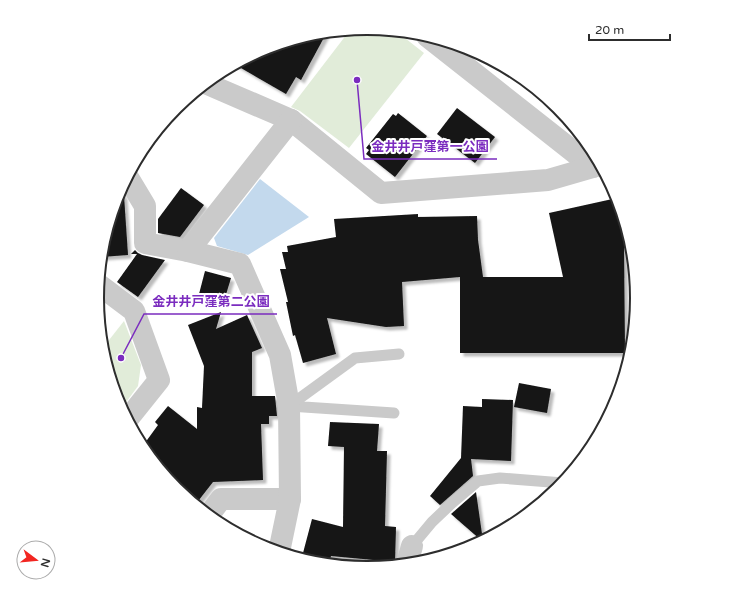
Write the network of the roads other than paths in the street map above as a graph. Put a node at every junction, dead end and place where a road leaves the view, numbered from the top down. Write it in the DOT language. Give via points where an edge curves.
graph roads {
  1 [pos="439,45"];
  2 [pos="211,86"];
  3 [pos="291,120"];
  4 [pos="590,161"];
  5 [pos="594,167"];
  6 [pos="131,182"];
  7 [pos="188,251"];
  8 [pos="104,288"];
  9 [pos="399,354"];
  10 [pos="289,406"];
  11 [pos="394,413"];
  12 [pos="131,415"];
  13 [pos="554,482"];
  14 [pos="290,499"];
  15 [pos="212,511"];
  16 [pos="280,546"];
  17 [pos="410,555"];
  1 -- 4 [label="street"];
  2 -- 3 [label="street"];
  3 -- 5 [label="street" via="382,193 548,180"];
  3 -- 7 [label="street"];
  6 -- 7 [label="street" via="145,206 145,242"];
  7 -- 10 [label="street" via="240,264 280,355"];
  8 -- 12 [label="street" via="134,311 159,380"];
  9 -- 10 [label="lane" via="355,358"];
  10 -- 11 [label="lane"];
  10 -- 14 [label="street"];
  13 -- 17 [label="lane" via="500,478 478,481 432,522"];
  14 -- 15 [label="street" via="221,499"];
  14 -- 16 [label="street"];
}
